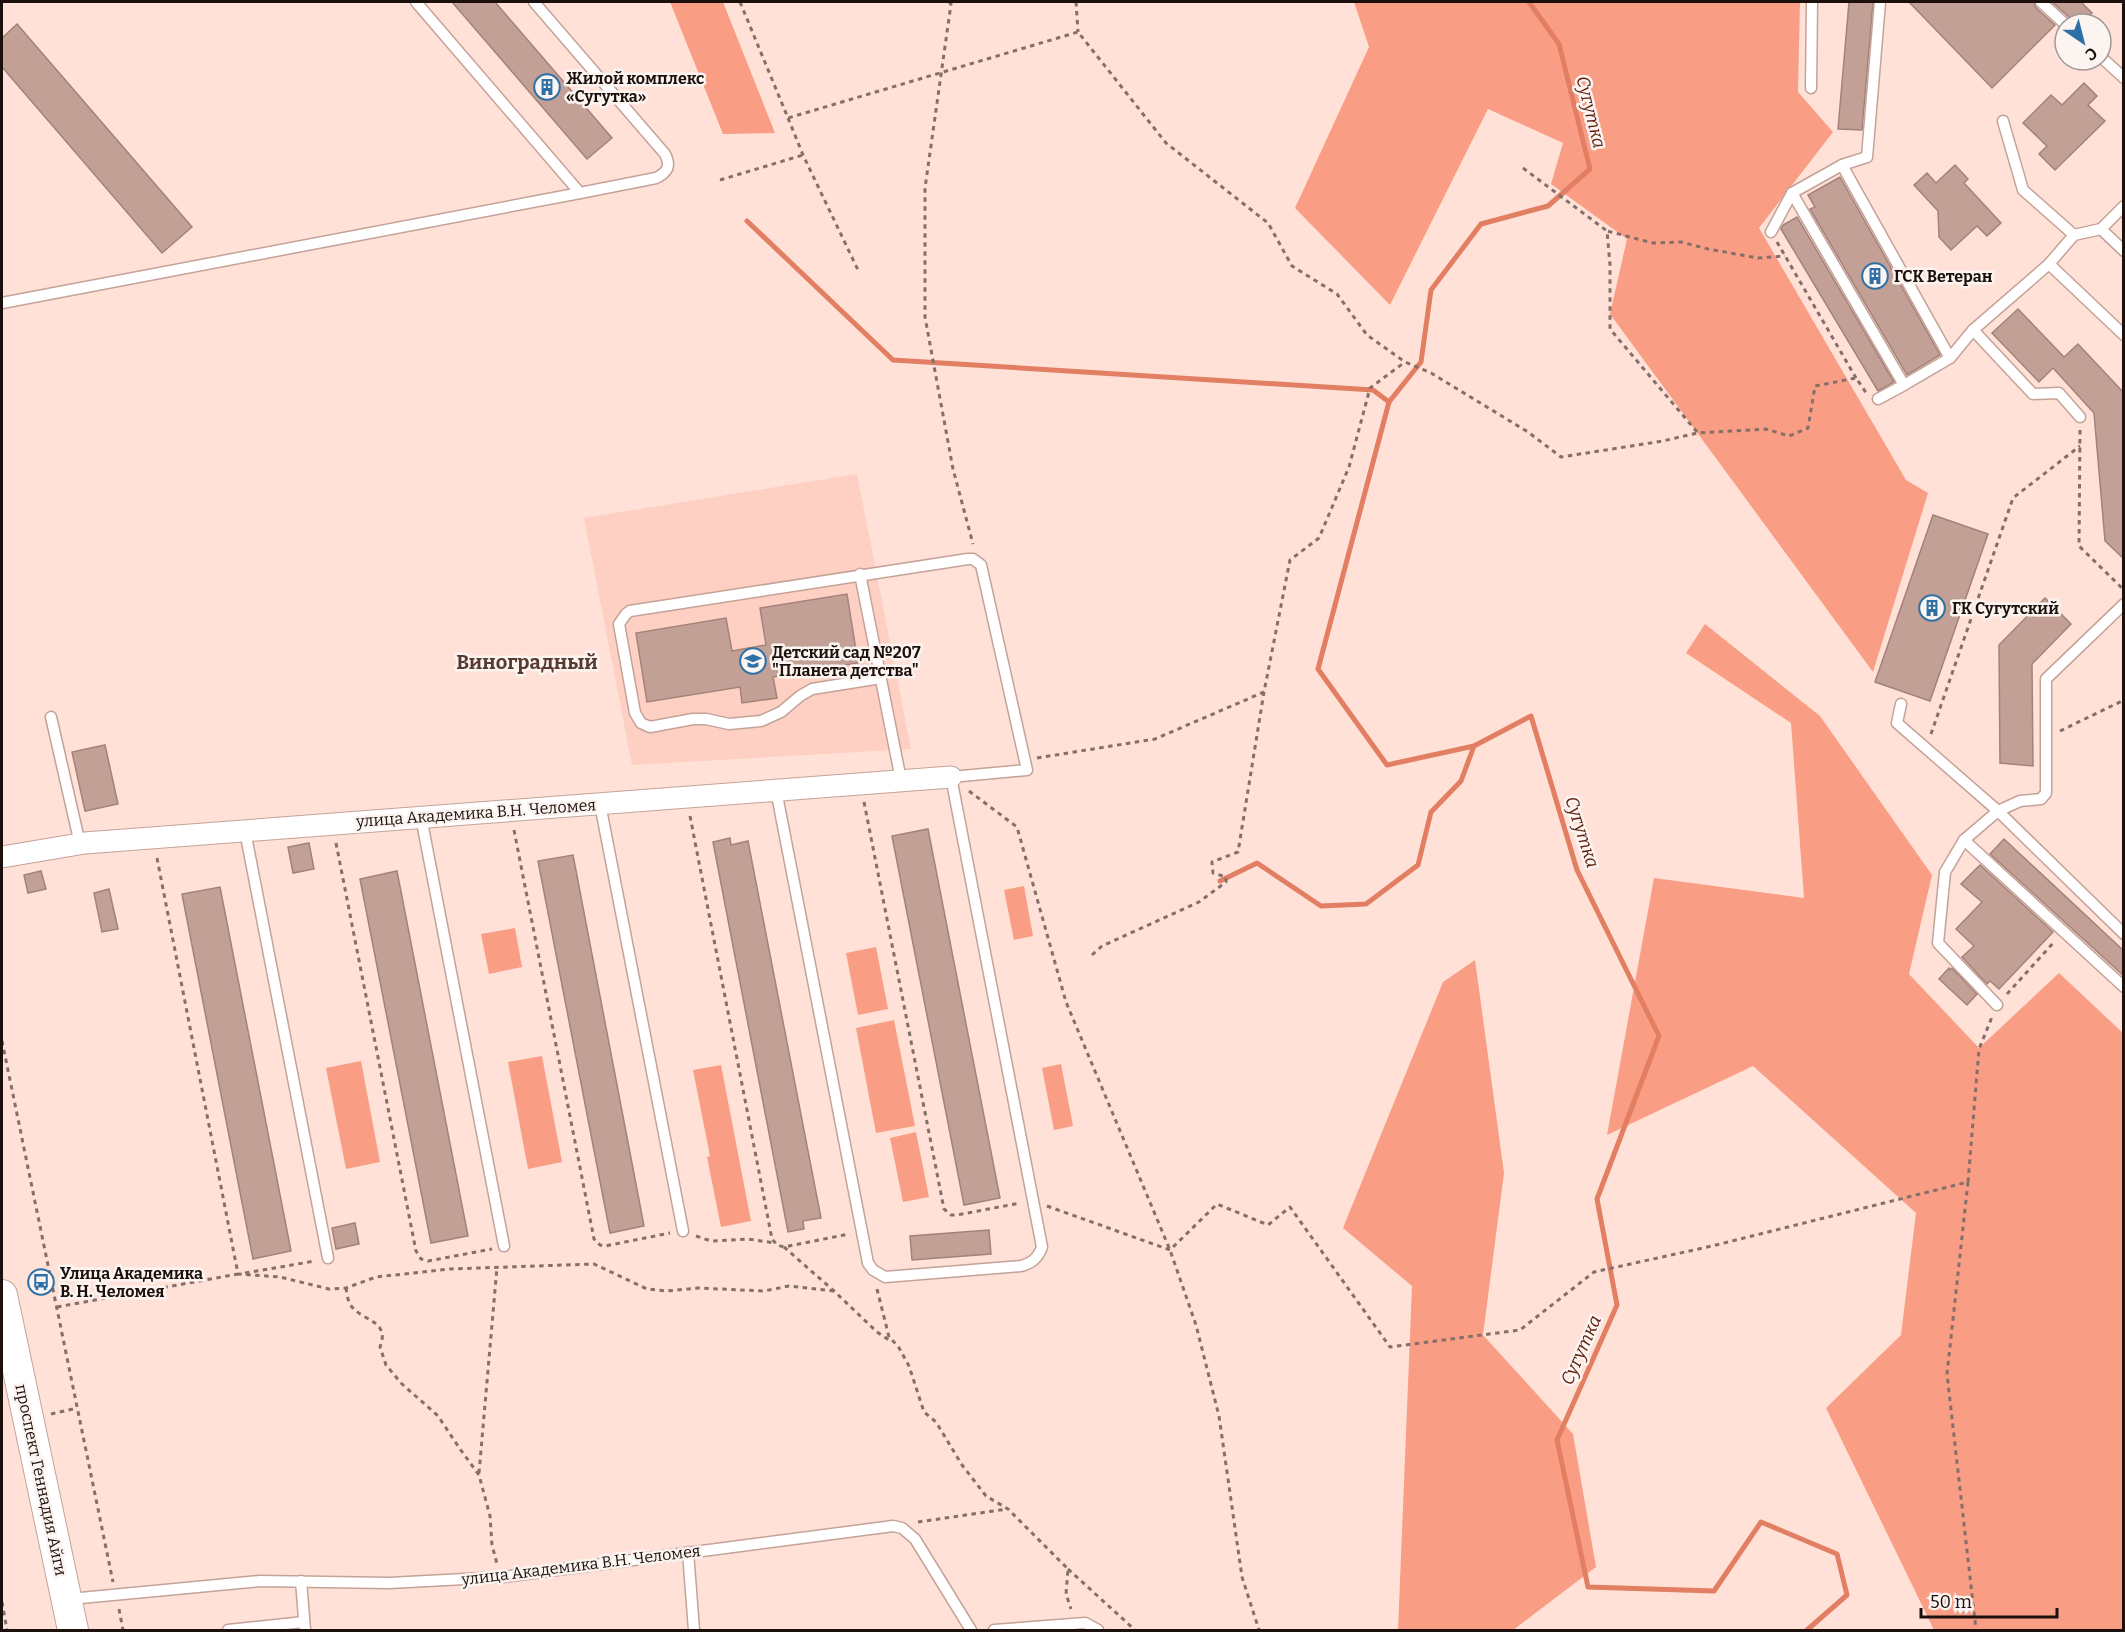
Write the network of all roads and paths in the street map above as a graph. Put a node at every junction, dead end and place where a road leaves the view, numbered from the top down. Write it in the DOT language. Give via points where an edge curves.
graph roads {
  1 [pos="416,2"];
  2 [pos="534,2"];
  3 [pos="740,2"];
  4 [pos="950,2"];
  5 [pos="1076,2"];
  6 [pos="1812,2"];
  7 [pos="1880,2"];
  8 [pos="2041,2"];
  9 [pos="2053,13"];
  10 [pos="1078,32"];
  11 [pos="942,72"];
  12 [pos="1811,88"];
  13 [pos="788,118"];
  14 [pos="2003,121"];
  15 [pos="803,155"];
  16 [pos="1842,165"];
  17 [pos="1523,168"];
  18 [pos="720,180"];
  19 [pos="580,193"];
  20 [pos="1792,193"];
  21 [pos="2124,206"];
  22 [pos="2101,229"];
  23 [pos="1606,231"];
  24 [pos="1771,232"];
  25 [pos="2074,235"];
  26 [pos="2124,251"];
  27 [pos="1785,256"];
  28 [pos="2049,264"];
  29 [pos="858,270"];
  30 [pos="2,303"];
  31 [pos="1973,330"];
  32 [pos="2124,335"];
  33 [pos="1950,358"];
  34 [pos="1405,362"];
  35 [pos="1856,378"];
  36 [pos="1904,385"];
  37 [pos="1878,399"];
  38 [pos="2080,417"];
  39 [pos="1697,433"];
  40 [pos="2080,446"];
  41 [pos="977,561"];
  42 [pos="860,574"];
  43 [pos="2124,590"];
  44 [pos="2124,604"];
  45 [pos="881,678"];
  46 [pos="1264,692"];
  47 [pos="2124,700"];
  48 [pos="1902,704"];
  49 [pos="51,717"];
  50 [pos="2046,738"];
  51 [pos="1926,748"];
  52 [pos="1025,759"];
  53 [pos="951,777"];
  54 [pos="901,780"];
  55 [pos="861,783"];
  56 [pos="776,790"];
  57 [pos="686,796"];
  58 [pos="600,804"];
  59 [pos="510,810"];
  60 [pos="1998,811"];
  61 [pos="421,817"];
  62 [pos="333,824"];
  63 [pos="245,831"];
  64 [pos="153,838"];
  65 [pos="1964,840"];
  66 [pos="80,844"];
  67 [pos="2,857"];
  68 [pos="2064,931"];
  69 [pos="2124,934"];
  70 [pos="1092,955"];
  71 [pos="2124,987"];
  72 [pos="1997,1005"];
  73 [pos="2,1041"];
  74 [pos="1968,1182"];
  75 [pos="1033,1201"];
  76 [pos="683,1231"];
  77 [pos="862,1232"];
  78 [pos="775,1243"];
  79 [pos="504,1246"];
  80 [pos="784,1247"];
  81 [pos="1170,1250"];
  82 [pos="328,1258"];
  83 [pos="497,1267"];
  84 [pos="873,1270"];
  85 [pos="238,1274"];
  86 [pos="346,1288"];
  87 [pos="834,1291"];
  88 [pos="2,1295"];
  89 [pos="57,1307"];
  90 [pos="898,1346"];
  91 [pos="2,1373"];
  92 [pos="77,1408"];
  93 [pos="50,1414"];
  94 [pos="479,1475"];
  95 [pos="1008,1509"];
  96 [pos="892,1526"];
  97 [pos="688,1552"];
  98 [pos="1068,1569"];
  99 [pos="502,1577"];
  100 [pos="301,1581"];
  101 [pos="116,1594"];
  102 [pos="66,1599"];
  103 [pos="2,1602"];
  104 [pos="1075,1623"];
  105 [pos="305,1626"];
  106 [pos="7,1630"];
  107 [pos="54,1630"];
  108 [pos="73,1630"];
  109 [pos="123,1630"];
  110 [pos="228,1630"];
  111 [pos="694,1630"];
  112 [pos="971,1630"];
  113 [pos="994,1630"];
  114 [pos="1098,1630"];
  115 [pos="1134,1630"];
  116 [pos="1259,1630"];
  117 [pos="1976,1630"];
  1 -- 19 [label="lane"];
  2 -- 19 [label="lane" via="669,161 665,174 656,178"];
  3 -- 13 [label="path"];
  4 -- 11 [label="path"];
  5 -- 10 [label="path"];
  6 -- 12 [label="lane"];
  7 -- 16 [label="lane" via="1868,157"];
  8 -- 9 [label="lane"];
  10 -- 11 [label="path"];
  10 -- 34 [label="path" via="1166,143 1268,223 1292,266 1337,294 1367,335"];
  11 -- 13 [label="path"];
  11 -- 41 [label="path" via="925,188 925,316 953,469"];
  13 -- 15 [label="path"];
  14 -- 25 [label="lane" via="2023,190"];
  15 -- 18 [label="path"];
  15 -- 29 [label="path"];
  16 -- 20 [label="lane"];
  16 -- 33 [label="lane"];
  17 -- 23 [label="path"];
  19 -- 30 [label="lane"];
  20 -- 24 [label="lane"];
  20 -- 36 [label="lane"];
  21 -- 22 [label="lane"];
  22 -- 25 [label="lane"];
  22 -- 26 [label="lane"];
  23 -- 27 [label="path" via="1653,243 1681,242 1758,258"];
  23 -- 39 [label="path" via="1610,329"];
  24 -- 27 [label="path"];
  25 -- 28 [label="lane"];
  27 -- 35 [label="path"];
  28 -- 31 [label="lane"];
  28 -- 32 [label="lane"];
  31 -- 33 [label="lane"];
  31 -- 38 [label="lane" via="2033,394 2059,393"];
  33 -- 36 [label="lane"];
  34 -- 39 [label="path" via="1528,432 1561,457"];
  34 -- 46 [label="path" via="1369,390 1349,467 1319,538 1290,560"];
  35 -- 37 [label="path" via="1870,398"];
  35 -- 39 [label="path" via="1815,386 1808,428 1789,436 1766,429"];
  36 -- 37 [label="lane"];
  38 -- 40 [label="path"];
  40 -- 43 [label="path" via="2079,546"];
  40 -- 51 [label="path" via="2013,498"];
  41 -- 42 [label="lane"];
  41 -- 52 [label="lane" via="983,571"];
  42 -- 45 [label="lane"];
  42 -- 45 [label="lane" via="630,611 621,619 619,630 635,713 641,723 650,727 699,719 741,724 770,718 812,689"];
  44 -- 50 [label="lane" via="2046,679"];
  45 -- 54 [label="lane"];
  46 -- 52 [label="path" via="1155,739"];
  46 -- 70 [label="path" via="1238,852 1212,862 1213,873 1226,877 1226,882 1199,902 1102,946"];
  47 -- 50 [label="path"];
  48 -- 51 [label="lane" via="1897,723"];
  49 -- 66 [label="lane"];
  50 -- 60 [label="lane" via="2046,793 2041,799 2020,801"];
  51 -- 60 [label="lane"];
  52 -- 53 [label="lane" via="1027,770"];
  53 -- 54 [label="street, улица Академика В.Н. Челомея"];
  53 -- 75 [label="lane"];
  53 -- 81 [label="path" via="1017,827 1066,1002"];
  54 -- 55 [label="street, улица Академика В.Н. Челомея"];
  55 -- 56 [label="street, улица Академика В.Н. Челомея"];
  55 -- 75 [label="path" via="944,1209 957,1215"];
  56 -- 57 [label="street, улица Академика В.Н. Челомея"];
  56 -- 77 [label="lane"];
  57 -- 58 [label="street, улица Академика В.Н. Челомея"];
  57 -- 78 [label="path"];
  58 -- 59 [label="street, улица Академика В.Н. Челомея"];
  58 -- 76 [label="lane"];
  59 -- 61 [label="street, улица Академика В.Н. Челомея"];
  59 -- 76 [label="path" via="594,1239 605,1246"];
  60 -- 65 [label="lane"];
  60 -- 69 [label="lane"];
  61 -- 62 [label="street, улица Академика В.Н. Челомея"];
  61 -- 79 [label="lane"];
  62 -- 63 [label="street, улица Академика В.Н. Челомея"];
  62 -- 79 [label="path" via="416,1251 428,1261"];
  63 -- 64 [label="street, улица Академика В.Н. Челомея"];
  63 -- 82 [label="lane"];
  64 -- 66 [label="street, улица Академика В.Н. Челомея"];
  64 -- 85 [label="path"];
  65 -- 68 [label="lane"];
  65 -- 72 [label="lane" via="1945,872 1938,944"];
  66 -- 67 [label="street, улица Академика В.Н. Челомея"];
  68 -- 71 [label="lane"];
  68 -- 72 [label="path"];
  72 -- 74 [label="path" via="1979,1049"];
  73 -- 89 [label="path"];
  74 -- 81 [label="path" via="1594,1272 1520,1330 1390,1347 1290,1207 1268,1225 1217,1204"];
  74 -- 117 [label="path" via="1947,1374"];
  75 -- 81 [label="path"];
  75 -- 84 [label="lane" via="1042,1247 1029,1264 891,1277"];
  76 -- 78 [label="path" via="711,1241 748,1239"];
  77 -- 80 [label="path"];
  77 -- 84 [label="lane"];
  78 -- 80 [label="path"];
  80 -- 87 [label="path"];
  81 -- 116 [label="path" via="1196,1325 1219,1416 1242,1577"];
  82 -- 85 [label="path"];
  83 -- 86 [label="path" via="376,1277"];
  83 -- 87 [label="path" via="594,1264 647,1289 667,1291 764,1291 789,1286"];
  83 -- 94 [label="path"];
  84 -- 90 [label="path" via="889,1338"];
  85 -- 86 [label="path" via="280,1277 329,1289"];
  85 -- 89 [label="path"];
  86 -- 94 [label="path" via="351,1306 379,1327 386,1365 438,1416"];
  87 -- 90 [label="path"];
  88 -- 102 [label="main road, проспект Геннадия Айги"];
  89 -- 92 [label="path"];
  90 -- 95 [label="path" via="924,1412 936,1422 986,1496"];
  91 -- 107 [label="main road, проспект Геннадия Айги"];
  92 -- 93 [label="path"];
  92 -- 101 [label="path"];
  94 -- 99 [label="path"];
  95 -- 96 [label="path"];
  95 -- 98 [label="path"];
  96 -- 97 [label="lane, улица Академика В.Н. Челомея"];
  96 -- 112 [label="lane" via="902,1528 915,1539"];
  97 -- 99 [label="lane, улица Академика В.Н. Челомея"];
  97 -- 111 [label="lane"];
  98 -- 104 [label="path" via="1066,1594"];
  98 -- 115 [label="path"];
  99 -- 100 [label="lane, улица Академика В.Н. Челомея" via="389,1583"];
  100 -- 101 [label="lane, улица Академика В.Н. Челомея"];
  100 -- 105 [label="lane"];
  101 -- 102 [label="lane, улица Академика В.Н. Челомея"];
  101 -- 109 [label="path"];
  102 -- 108 [label="main road, проспект Геннадия Айги"];
  103 -- 106 [label="path"];
  104 -- 113 [label="lane"];
  104 -- 114 [label="lane"];
  105 -- 110 [label="lane"];
}
